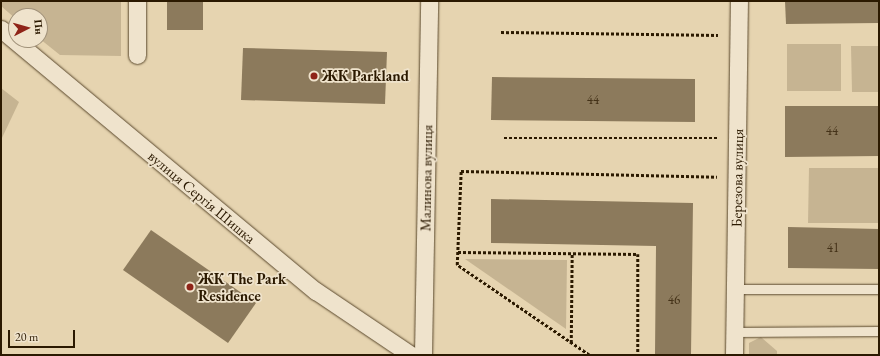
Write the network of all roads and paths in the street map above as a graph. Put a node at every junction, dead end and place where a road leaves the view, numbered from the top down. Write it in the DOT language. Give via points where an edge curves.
graph roads {
  1 [pos="137,1"];
  2 [pos="429,1"];
  3 [pos="739,1"];
  4 [pos="1,30"];
  5 [pos="501,32"];
  6 [pos="719,35"];
  7 [pos="137,54"];
  8 [pos="504,138"];
  9 [pos="717,138"];
  10 [pos="717,184"];
  11 [pos="458,252"];
  12 [pos="572,253"];
  13 [pos="735,289"];
  14 [pos="879,289"];
  15 [pos="879,331"];
  16 [pos="734,332"];
  17 [pos="571,343"];
  18 [pos="411,355"];
  19 [pos="423,355"];
  20 [pos="589,355"];
  21 [pos="638,355"];
  22 [pos="734,355"];
  1 -- 7 [label="street"];
  2 -- 19 [label="street, Малинова вулиця"];
  3 -- 13 [label="street, Березова вулиця"];
  4 -- 18 [label="street, вулиця Сергія Шишка" via="316,291"];
  5 -- 6 [label="path"];
  8 -- 9 [label="path"];
  10 -- 11 [label="path" via="717,176 462,171"];
  11 -- 12 [label="path"];
  11 -- 17 [label="path" via="458,265"];
  12 -- 17 [label="path"];
  12 -- 21 [label="path" via="638,254"];
  13 -- 14 [label="lane"];
  13 -- 16 [label="street, Березова вулиця"];
  15 -- 16 [label="lane"];
  16 -- 22 [label="street, Березова вулиця"];
  17 -- 20 [label="path"];
}
